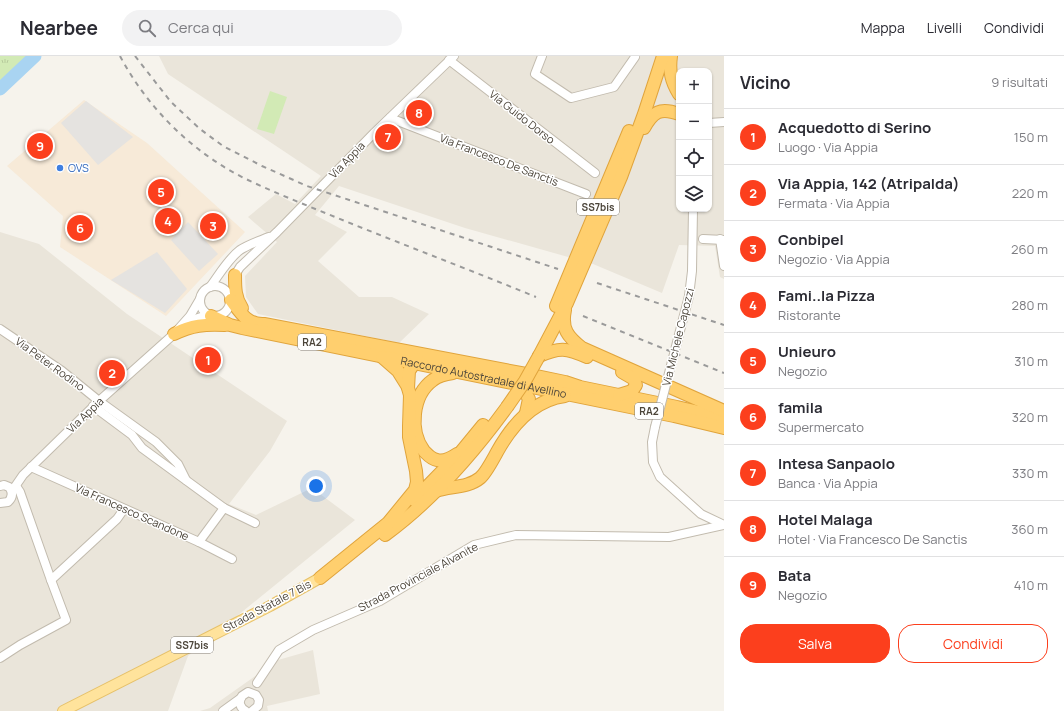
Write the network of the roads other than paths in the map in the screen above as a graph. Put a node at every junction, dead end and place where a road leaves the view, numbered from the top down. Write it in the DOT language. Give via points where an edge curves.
graph roads {
  1 [pos="542,56"];
  2 [pos="654,56"];
  3 [pos="663,56"];
  4 [pos="671,56"];
  5 [pos="635,57"];
  6 [pos="451,58"];
  7 [pos="676,89"];
  8 [pos="676,113"];
  9 [pos="390,118"];
  10 [pos="724,122"];
  11 [pos="712,123"];
  12 [pos="631,150"];
  13 [pos="595,173"];
  14 [pos="586,194"];
  15 [pos="694,212"];
  16 [pos="277,232"];
  17 [pos="703,239"];
  18 [pos="722,240"];
  19 [pos="724,266"];
  20 [pos="235,275"];
  21 [pos="210,287"];
  22 [pos="200,299"];
  23 [pos="230,299"];
  24 [pos="567,303"];
  25 [pos="211,316"];
  26 [pos="183,323"];
  27 [pos="264,324"];
  28 [pos="230,325"];
  29 [pos="0,329"];
  30 [pos="174,334"];
  31 [pos="536,355"];
  32 [pos="381,356"];
  33 [pos="413,363"];
  34 [pos="498,369"];
  35 [pos="460,372"];
  36 [pos="518,384"];
  37 [pos="408,388"];
  38 [pos="617,395"];
  39 [pos="574,396"];
  40 [pos="96,403"];
  41 [pos="526,412"];
  42 [pos="724,412"];
  43 [pos="724,418"];
  44 [pos="724,428"];
  45 [pos="139,429"];
  46 [pos="134,438"];
  47 [pos="460,459"];
  48 [pos="31,467"];
  49 [pos="486,470"];
  50 [pos="23,475"];
  51 [pos="186,480"];
  52 [pos="2,485"];
  53 [pos="14,489"];
  54 [pos="436,491"];
  55 [pos="3,503"];
  56 [pos="224,508"];
  57 [pos="124,509"];
  58 [pos="0,510"];
  59 [pos="255,523"];
  60 [pos="724,525"];
  61 [pos="390,526"];
  62 [pos="199,542"];
  63 [pos="232,559"];
  64 [pos="320,578"];
  65 [pos="50,580"];
  66 [pos="0,658"];
  67 [pos="257,683"];
  68 [pos="243,696"];
  69 [pos="258,697"];
  70 [pos="256,709"];
  71 [pos="245,710"];
  72 [pos="63,711"];
  73 [pos="223,711"];
  1 -- 5 [label="street" via="535,74 571,98 614,87"];
  2 -- 31 [label="highway, SS7bis" via="614,169"];
  3 -- 12 [label="highway, SS7bis"];
  4 -- 7 [label="highway" via="671,80"];
  6 -- 9 [label="street, Via Appia"];
  6 -- 13 [label="street, Via Guido Dorso"];
  8 -- 12 [label="highway" via="665,110 653,115"];
  9 -- 14 [label="street, Via Francesco De Sanctis"];
  9 -- 16 [label="street, Via Appia"];
  10 -- 11 [label="street"];
  12 -- 24 [label="highway, SS7bis"];
  15 -- 60 [label="street, Via Michele Capozzi, bridge" via="689,296 655,427 652,442 653,462 660,477 701,514"];
  16 -- 20 [label="street, Via Appia" via="240,267"];
  16 -- 21 [label="street, Via Appia" via="240,250"];
  17 -- 18 [label="street"];
  18 -- 19 [label="street"];
  20 -- 23 [label="street, Via Appia"];
  20 -- 27 [label="highway" via="235,289 240,307"];
  21 -- 22 [label="street, Via Appia" via="202,292"];
  21 -- 23 [label="street" via="220,287 228,293"];
  22 -- 25 [label="street" via="203,311"];
  22 -- 26 [label="street, Via Appia"];
  23 -- 25 [label="street, Via Appia" via="230,305 225,313"];
  23 -- 27 [label="highway" via="246,319"];
  24 -- 31 [label="highway, SS7bis"];
  24 -- 42 [label="highway" via="563,318 565,329 570,339 582,348"];
  25 -- 26 [label="street, Via Appia"];
  25 -- 28 [label="highway"];
  26 -- 30 [label="street, Via Appia"];
  27 -- 34 [label="highway, Raccordo Autostradale di Avellino / RA2"];
  28 -- 30 [label="highway" via="198,325"];
  28 -- 32 [label="highway, Raccordo Autostradale di Avellino / RA2"];
  29 -- 40 [label="street, Via Peter Rodino" via="62,371"];
  30 -- 40 [label="street, Via Appia"];
  31 -- 38 [label="highway" via="553,350 574,351 634,379 634,390"];
  31 -- 47 [label="highway, SS7bis" via="503,406"];
  32 -- 33 [label="highway, Raccordo Autostradale di Avellino / RA2"];
  32 -- 37 [label="highway" via="398,371"];
  33 -- 34 [label="highway" via="421,357 484,369"];
  33 -- 35 [label="highway, Raccordo Autostradale di Avellino / RA2"];
  33 -- 37 [label="highway" via="409,371"];
  34 -- 38 [label="highway, Raccordo Autostradale di Avellino / RA2"];
  35 -- 36 [label="highway, Raccordo Autostradale di Avellino / RA2"];
  35 -- 47 [label="highway" via="442,375 428,384 418,402 414,420 419,442 429,456 436,460"];
  36 -- 39 [label="highway, Raccordo Autostradale di Avellino / RA2"];
  36 -- 41 [label="highway" via="529,399"];
  37 -- 61 [label="highway" via="409,437 417,482"];
  38 -- 43 [label="highway, Raccordo Autostradale di Avellino / RA2"];
  39 -- 41 [label="highway" via="550,399"];
  39 -- 44 [label="highway, Raccordo Autostradale di Avellino / RA2"];
  40 -- 45 [label="street"];
  40 -- 46 [label="street"];
  40 -- 48 [label="street, Via Appia"];
  41 -- 49 [label="highway"];
  45 -- 46 [label="street"];
  45 -- 51 [label="street" via="178,464"];
  46 -- 51 [label="street" via="142,448"];
  47 -- 49 [label="highway" via="460,472 465,477 474,477"];
  47 -- 54 [label="highway, SS7bis"];
  47 -- 61 [label="highway, SS7bis"];
  48 -- 50 [label="street, Via Appia"];
  48 -- 57 [label="street, Via Francesco Scandone"];
  49 -- 54 [label="highway" via="482,477 469,484"];
  50 -- 52 [label="street, Via Appia"];
  50 -- 53 [label="street, Via Appia"];
  51 -- 56 [label="street"];
  52 -- 53 [label="street"];
  53 -- 55 [label="street, Via Appia" via="12,497"];
  53 -- 65 [label="street" via="20,492"];
  54 -- 61 [label="highway, SS7bis"];
  55 -- 58 [label="street, Via Appia"];
  56 -- 59 [label="street"];
  56 -- 62 [label="street"];
  57 -- 62 [label="street, Via Francesco Scandone"];
  57 -- 65 [label="street" via="117,519"];
  60 -- 67 [label="street, Strada Provinciale Alvanite" via="669,537 516,535 474,545 380,601 313,630 279,650"];
  61 -- 64 [label="highway, SS7bis" via="356,555"];
  62 -- 63 [label="street, Via Francesco Scandone"];
  64 -- 72 [label="main road, Strada Statale 7 Bis / SS7bis"];
  65 -- 66 [label="street" via="66,620"];
  67 -- 68 [label="street, Strada Provinciale Alvanite"];
  67 -- 69 [label="street"];
  68 -- 69 [label="street" via="254,693"];
  68 -- 71 [label="street" via="240,704"];
  68 -- 73 [label="street, Strada Provinciale Alvanite"];
  69 -- 70 [label="street"];
  71 -- 73 [label="street"];
}
